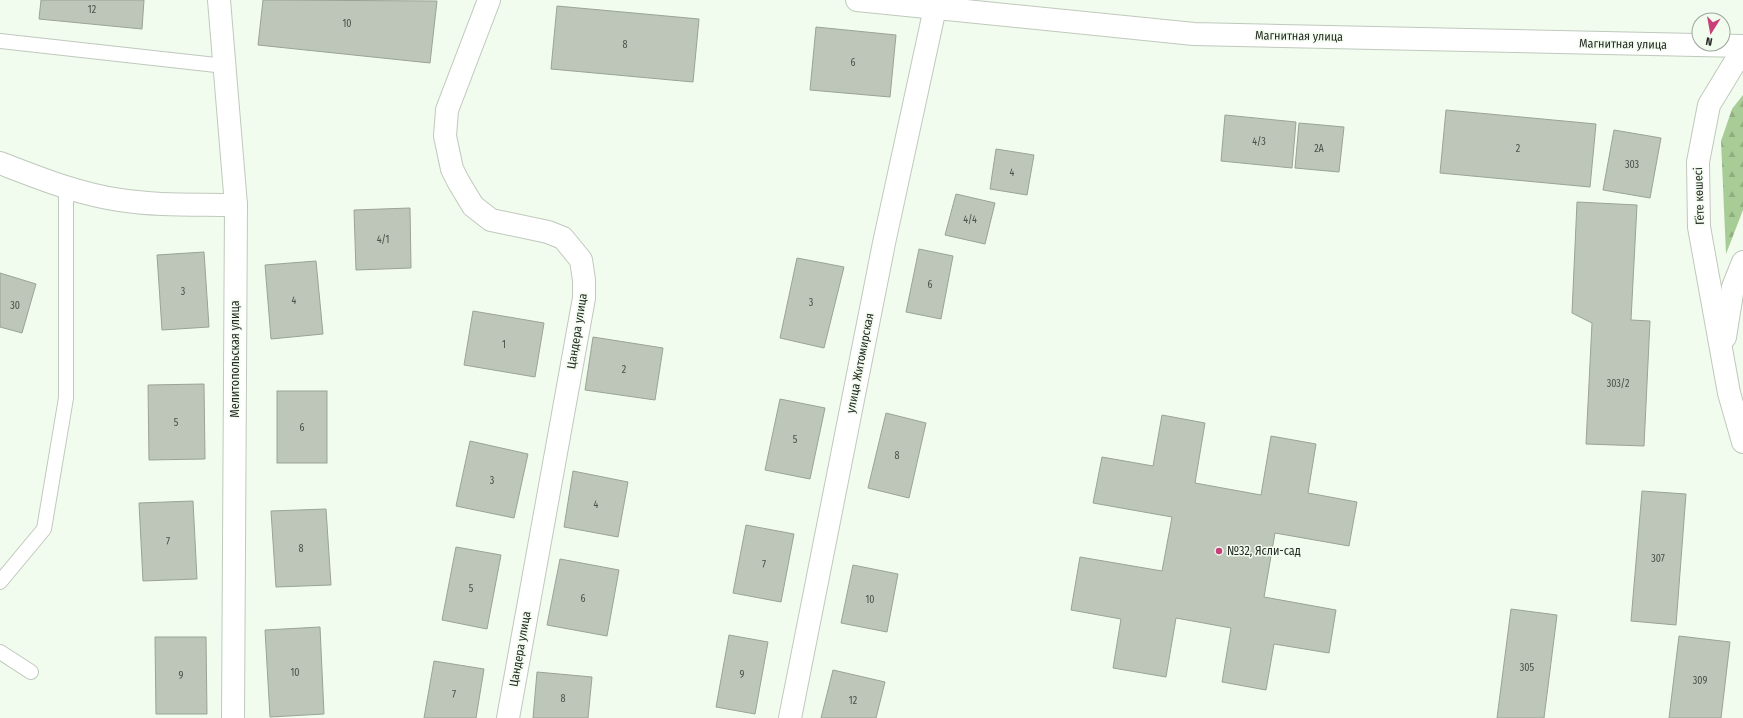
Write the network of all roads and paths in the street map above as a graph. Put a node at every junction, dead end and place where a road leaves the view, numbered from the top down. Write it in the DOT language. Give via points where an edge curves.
graph roads {
  1 [pos="219,0"];
  2 [pos="489,0"];
  3 [pos="857,0"];
  4 [pos="935,8"];
  5 [pos="0,41"];
  6 [pos="1743,48"];
  7 [pos="224,66"];
  8 [pos="0,163"];
  9 [pos="66,188"];
  10 [pos="236,205"];
  11 [pos="1743,262"];
  12 [pos="1722,352"];
  13 [pos="1743,442"];
  14 [pos="0,582"];
  15 [pos="0,652"];
  16 [pos="30,672"];
  17 [pos="233,718"];
  18 [pos="508,718"];
  19 [pos="790,718"];
  1 -- 7 [label="street, Мелитопольская улица"];
  2 -- 18 [label="street, Цандера улица" via="447,110 445,136 452,168 473,206 491,220 548,232 563,238 580,260 584,292"];
  3 -- 4 [label="street, Магнитная улица"];
  4 -- 6 [label="street, Магнитная улица" via="1194,34"];
  4 -- 19 [label="street, улица Житомирская" via="884,244"];
  5 -- 7 [label="lane"];
  6 -- 12 [label="street, Гёте көшесі" via="1709,104 1698,162 1699,227"];
  7 -- 10 [label="street, Мелитопольская улица"];
  8 -- 9 [label="street"];
  9 -- 10 [label="street" via="120,200"];
  9 -- 14 [label="lane" via="66,398 44,529"];
  10 -- 17 [label="street, Мелитопольская улица"];
  11 -- 12 [label="street, Гёте көшесі" via="1733,287"];
  12 -- 13 [label="street, Гёте көшесі" via="1729,393"];
  15 -- 16 [label="lane"];
}
